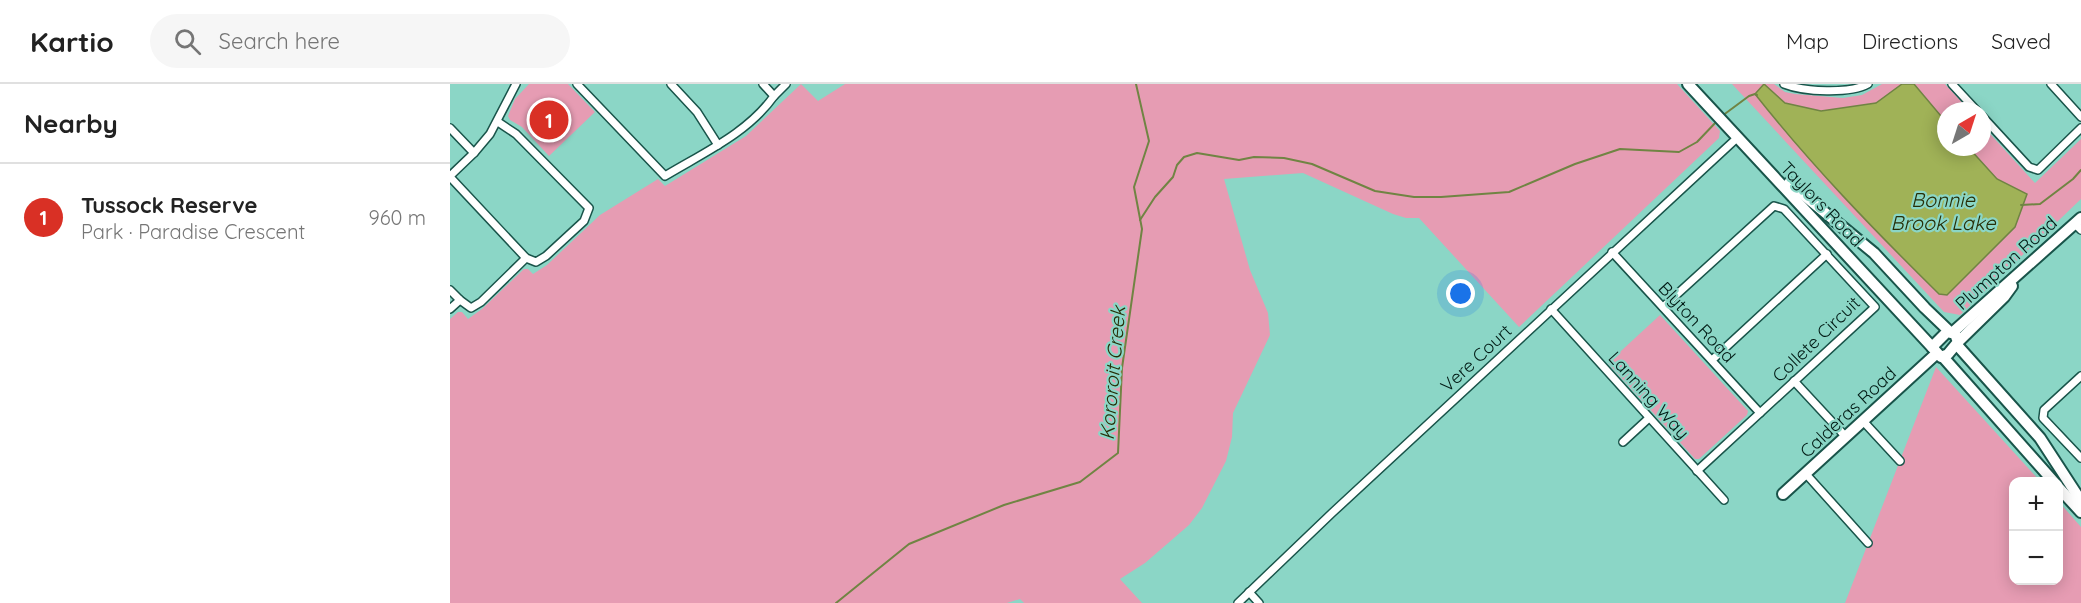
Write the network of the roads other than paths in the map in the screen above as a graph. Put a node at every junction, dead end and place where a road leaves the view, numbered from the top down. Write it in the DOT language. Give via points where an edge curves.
graph roads {
  1 [pos="516,84"];
  2 [pos="577,84"];
  3 [pos="670,84"];
  4 [pos="763,84"];
  5 [pos="786,84"];
  6 [pos="1688,84"];
  7 [pos="1697,84"];
  8 [pos="1784,84"];
  9 [pos="1868,84"];
  10 [pos="1952,84"];
  11 [pos="2051,84"];
  12 [pos="774,96"];
  13 [pos="1969,102"];
  14 [pos="2081,117"];
  15 [pos="498,122"];
  16 [pos="1991,126"];
  17 [pos="450,128"];
  18 [pos="2081,128"];
  19 [pos="1737,138"];
  20 [pos="718,145"];
  21 [pos="474,153"];
  22 [pos="450,176"];
  23 [pos="2079,224"];
  24 [pos="1612,252"];
  25 [pos="1827,254"];
  26 [pos="526,258"];
  27 [pos="450,290"];
  28 [pos="460,300"];
  29 [pos="1663,307"];
  30 [pos="450,309"];
  31 [pos="1551,309"];
  32 [pos="1954,338"];
  33 [pos="1937,353"];
  34 [pos="1712,360"];
  35 [pos="2081,376"];
  36 [pos="1794,381"];
  37 [pos="1760,413"];
  38 [pos="1649,418"];
  39 [pos="1863,421"];
  40 [pos="1846,438"];
  41 [pos="1623,442"];
  42 [pos="2081,458"];
  43 [pos="1900,461"];
  44 [pos="1697,471"];
  45 [pos="1806,474"];
  46 [pos="2049,477"];
  47 [pos="2063,492"];
  48 [pos="1784,494"];
  49 [pos="1724,500"];
  50 [pos="2081,501"];
  51 [pos="2081,512"];
  52 [pos="1868,543"];
  53 [pos="1249,592"];
  54 [pos="1238,603"];
  55 [pos="1260,603"];
  1 -- 15 [label="street"];
  2 -- 20 [label="street" via="665,176"];
  3 -- 20 [label="street" via="697,112"];
  4 -- 12 [label="street"];
  5 -- 12 [label="street"];
  6 -- 19 [label="street, Taylors Road"];
  7 -- 32 [label="street" via="1775,170 1868,247"];
  8 -- 9 [label="street" via="1847,91"];
  10 -- 13 [label="street"];
  11 -- 14 [label="street"];
  12 -- 20 [label="street" via="742,130"];
  15 -- 21 [label="street"];
  15 -- 26 [label="street" via="589,208 584,221 546,256 536,262"];
  16 -- 18 [label="street" via="2029,167 2038,170"];
  17 -- 21 [label="street"];
  19 -- 24 [label="street, Vere Court"];
  19 -- 33 [label="street, Taylors Road"];
  21 -- 22 [label="street"];
  22 -- 26 [label="street"];
  23 -- 32 [label="street, Plumpton Road" via="2025,268"];
  24 -- 29 [label="street, Blyton Road"];
  24 -- 31 [label="street, Vere Court"];
  25 -- 29 [label="street, Collete Circuit" via="1784,209 1774,206"];
  25 -- 34 [label="street"];
  25 -- 36 [label="street, Collete Circuit" via="1875,307"];
  26 -- 28 [label="street" via="481,302 471,308"];
  27 -- 28 [label="street"];
  28 -- 30 [label="street"];
  29 -- 34 [label="street, Blyton Road"];
  31 -- 38 [label="street, Lanning Way"];
  31 -- 53 [label="street, Vere Court"];
  32 -- 33 [label="street"];
  32 -- 33 [label="street" via="1945,333"];
  32 -- 50 [label="street" via="2040,438"];
  33 -- 39 [label="street, Calderas Road"];
  33 -- 46 [label="street, Taylors Road"];
  34 -- 37 [label="street, Blyton Road"];
  35 -- 42 [label="street" via="2044,410 2043,418"];
  36 -- 37 [label="street, Collete Circuit"];
  36 -- 40 [label="street"];
  37 -- 44 [label="street, Collete Circuit"];
  38 -- 41 [label="street"];
  38 -- 44 [label="street, Lanning Way"];
  39 -- 40 [label="street, Calderas Road"];
  39 -- 43 [label="street"];
  40 -- 45 [label="street, Calderas Road"];
  44 -- 49 [label="street, Lanning Way"];
  45 -- 48 [label="street, Calderas Road"];
  45 -- 52 [label="street" via="1856,536"];
  47 -- 51 [label="street"];
  53 -- 54 [label="street, Vere Court"];
  53 -- 55 [label="street"];
}
